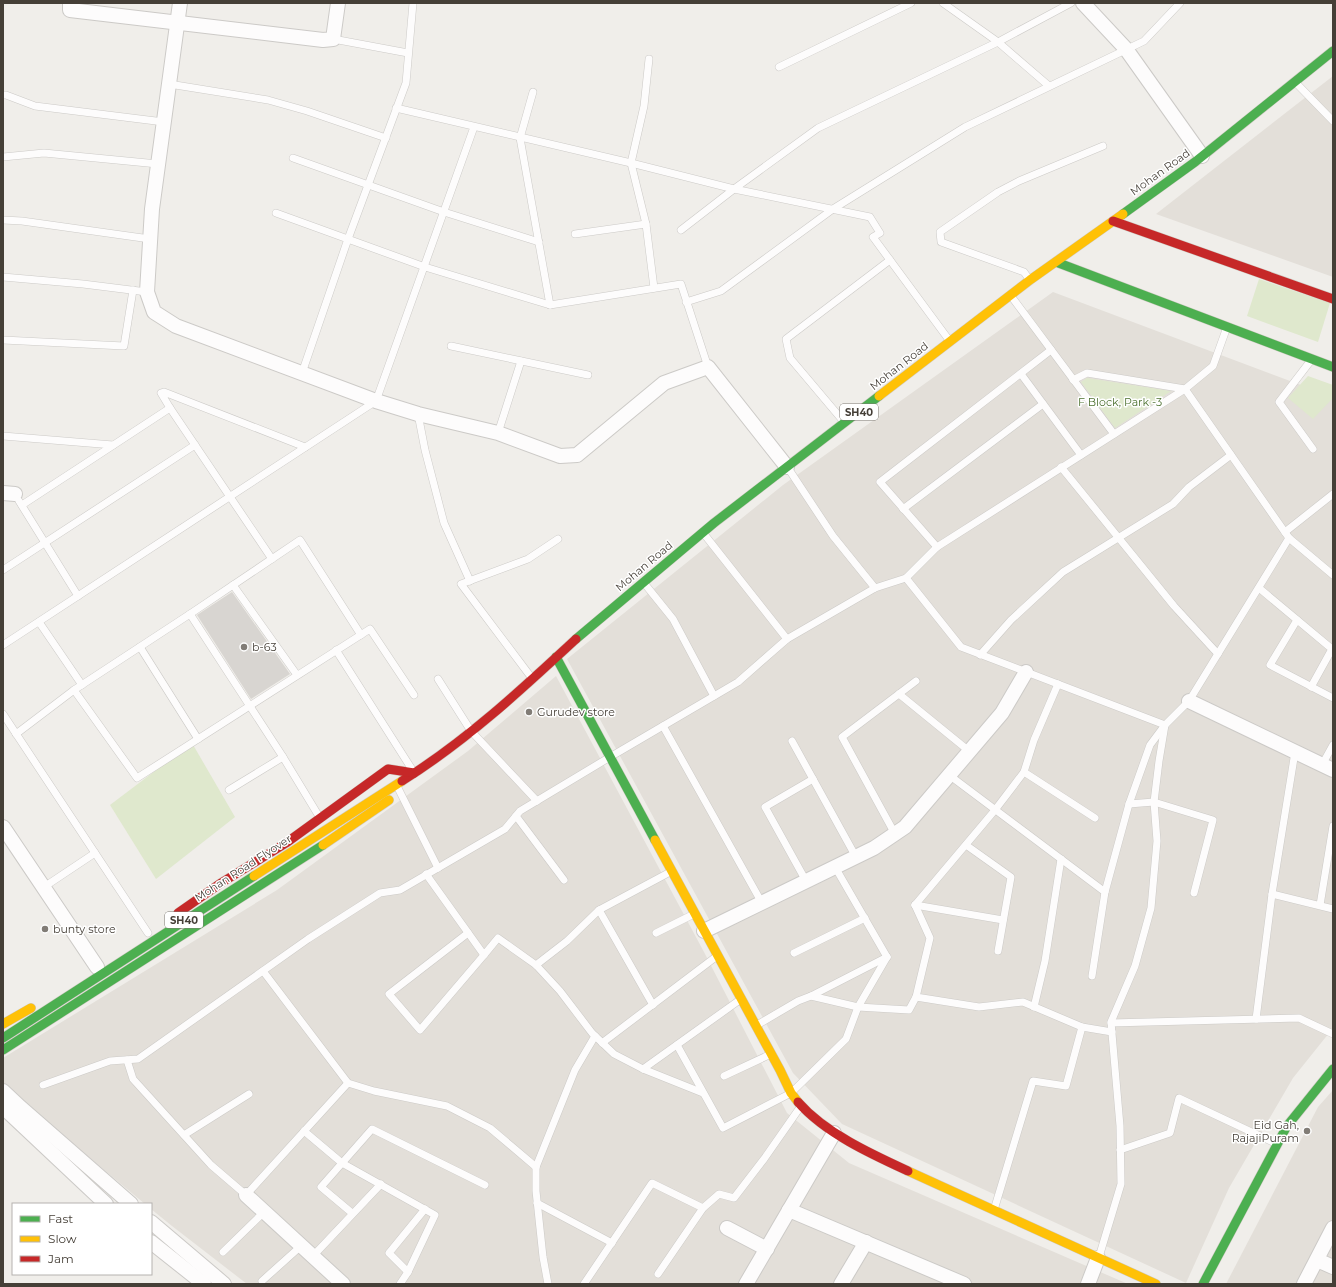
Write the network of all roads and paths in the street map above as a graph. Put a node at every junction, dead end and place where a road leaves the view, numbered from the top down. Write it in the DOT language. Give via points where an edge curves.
graph roads {
  1 [pos="70,3"];
  2 [pos="180,3"];
  3 [pos="338,3"];
  4 [pos="413,3"];
  5 [pos="911,3"];
  6 [pos="943,3"];
  7 [pos="1072,3"];
  8 [pos="1083,3"];
  9 [pos="1178,4"];
  10 [pos="178,23"];
  11 [pos="333,39"];
  12 [pos="998,42"];
  13 [pos="1126,49"];
  14 [pos="1333,51"];
  15 [pos="408,53"];
  16 [pos="649,59"];
  17 [pos="779,67"];
  18 [pos="1295,82"];
  19 [pos="169,84"];
  20 [pos="1049,86"];
  21 [pos="532,92"];
  22 [pos="3,96"];
  23 [pos="396,108"];
  24 [pos="1333,121"];
  25 [pos="164,122"];
  26 [pos="474,127"];
  27 [pos="386,138"];
  28 [pos="520,138"];
  29 [pos="1103,146"];
  30 [pos="1202,156"];
  31 [pos="3,157"];
  32 [pos="293,158"];
  33 [pos="631,163"];
  34 [pos="158,164"];
  35 [pos="368,184"];
  36 [pos="734,190"];
  37 [pos="834,210"];
  38 [pos="444,212"];
  39 [pos="276,213"];
  40 [pos="3,220"];
  41 [pos="1113,221"];
  42 [pos="646,224"];
  43 [pos="681,230"];
  44 [pos="575,234"];
  45 [pos="150,239"];
  46 [pos="348,239"];
  47 [pos="539,242"];
  48 [pos="890,260"];
  49 [pos="1056,262"];
  50 [pos="425,267"];
  51 [pos="3,277"];
  52 [pos="1030,280"];
  53 [pos="654,288"];
  54 [pos="133,290"];
  55 [pos="148,292"];
  56 [pos="1010,295"];
  57 [pos="1333,299"];
  58 [pos="686,302"];
  59 [pos="550,305"];
  60 [pos="1227,327"];
  61 [pos="3,340"];
  62 [pos="950,342"];
  63 [pos="451,346"];
  64 [pos="1052,350"];
  65 [pos="1312,359"];
  66 [pos="521,361"];
  67 [pos="708,367"];
  68 [pos="1333,367"];
  69 [pos="302,373"];
  70 [pos="1021,374"];
  71 [pos="588,375"];
  72 [pos="1073,380"];
  73 [pos="1185,389"];
  74 [pos="376,401"];
  75 [pos="1043,404"];
  76 [pos="170,408"];
  77 [pos="418,414"];
  78 [pos="845,423"];
  79 [pos="498,433"];
  80 [pos="1114,434"];
  81 [pos="3,436"];
  82 [pos="114,445"];
  83 [pos="195,445"];
  84 [pos="305,447"];
  85 [pos="1313,449"];
  86 [pos="1081,455"];
  87 [pos="1231,455"];
  88 [pos="787,467"];
  89 [pos="1061,467"];
  90 [pos="1333,494"];
  91 [pos="13,497"];
  92 [pos="229,497"];
  93 [pos="903,509"];
  94 [pos="703,533"];
  95 [pos="1287,535"];
  96 [pos="1118,537"];
  97 [pos="558,539"];
  98 [pos="45,543"];
  99 [pos="937,547"];
  100 [pos="272,559"];
  101 [pos="3,570"];
  102 [pos="1333,575"];
  103 [pos="906,578"];
  104 [pos="470,581"];
  105 [pos="644,582"];
  106 [pos="233,585"];
  107 [pos="875,588"];
  108 [pos="1258,588"];
  109 [pos="78,596"];
  110 [pos="190,614"];
  111 [pos="1297,620"];
  112 [pos="39,622"];
  113 [pos="361,635"];
  114 [pos="787,639"];
  115 [pos="3,646"];
  116 [pos="140,647"];
  117 [pos="336,650"];
  118 [pos="1218,654"];
  119 [pos="980,655"];
  120 [pos="556,657"];
  121 [pos="1026,672"];
  122 [pos="297,675"];
  123 [pos="438,679"];
  124 [pos="532,679"];
  125 [pos="916,681"];
  126 [pos="1058,684"];
  127 [pos="82,685"];
  128 [pos="1311,687"];
  129 [pos="74,690"];
  130 [pos="899,694"];
  131 [pos="414,695"];
  132 [pos="714,696"];
  133 [pos="1333,698"];
  134 [pos="1189,701"];
  135 [pos="250,706"];
  136 [pos="3,714"];
  137 [pos="1165,725"];
  138 [pos="663,726"];
  139 [pos="471,731"];
  140 [pos="16,734"];
  141 [pos="198,739"];
  142 [pos="792,741"];
  143 [pos="1333,746"];
  144 [pos="969,751"];
  145 [pos="1295,752"];
  146 [pos="283,757"];
  147 [pos="610,757"];
  148 [pos="424,766"];
  149 [pos="1327,767"];
  150 [pos="414,772"];
  151 [pos="1024,772"];
  152 [pos="949,775"];
  153 [pos="813,779"];
  154 [pos="398,788"];
  155 [pos="229,790"];
  156 [pos="537,801"];
  157 [pos="1154,802"];
  158 [pos="1129,804"];
  159 [pos="995,810"];
  160 [pos="516,816"];
  161 [pos="320,818"];
  162 [pos="1095,818"];
  163 [pos="1333,826"];
  164 [pos="3,827"];
  165 [pos="894,834"];
  166 [pos="966,845"];
  167 [pos="94,853"];
  168 [pos="856,857"];
  169 [pos="1061,859"];
  170 [pos="1330,859"];
  171 [pos="835,867"];
  172 [pos="438,868"];
  173 [pos="672,871"];
  174 [pos="426,874"];
  175 [pos="564,880"];
  176 [pos="806,881"];
  177 [pos="44,887"];
  178 [pos="1105,892"];
  179 [pos="1194,893"];
  180 [pos="1272,894"];
  181 [pos="762,903"];
  182 [pos="915,906"];
  183 [pos="1320,906"];
  184 [pos="1333,908"];
  185 [pos="599,910"];
  186 [pos="695,914"];
  187 [pos="865,918"];
  188 [pos="167,920"];
  189 [pos="1003,920"];
  190 [pos="157,927"];
  191 [pos="704,931"];
  192 [pos="468,933"];
  193 [pos="656,933"];
  194 [pos="145,935"];
  195 [pos="129,946"];
  196 [pos="998,951"];
  197 [pos="794,953"];
  198 [pos="484,955"];
  199 [pos="718,956"];
  200 [pos="887,957"];
  201 [pos="536,965"];
  202 [pos="97,967"];
  203 [pos="263,971"];
  204 [pos="1092,976"];
  205 [pos="51,996"];
  206 [pos="811,996"];
  207 [pos="916,997"];
  208 [pos="741,999"];
  209 [pos="37,1004"];
  210 [pos="653,1005"];
  211 [pos="858,1007"];
  212 [pos="1034,1007"];
  213 [pos="1256,1019"];
  214 [pos="1111,1023"];
  215 [pos="3,1024"];
  216 [pos="756,1026"];
  217 [pos="1082,1027"];
  218 [pos="1112,1032"];
  219 [pos="1333,1034"];
  220 [pos="595,1036"];
  221 [pos="3,1038"];
  222 [pos="602,1043"];
  223 [pos="676,1045"];
  224 [pos="3,1050"];
  225 [pos="771,1054"];
  226 [pos="127,1060"];
  227 [pos="643,1069"];
  228 [pos="1332,1071"];
  229 [pos="724,1076"];
  230 [pos="348,1083"];
  231 [pos="43,1085"];
  232 [pos="3,1091"];
  233 [pos="702,1092"];
  234 [pos="791,1093"];
  235 [pos="249,1094"];
  236 [pos="802,1106"];
  237 [pos="3,1107"];
  238 [pos="304,1131"];
  239 [pos="834,1133"];
  240 [pos="184,1135"];
  241 [pos="1277,1144"];
  242 [pos="1120,1150"];
  243 [pos="342,1163"];
  244 [pos="536,1167"];
  245 [pos="381,1184"];
  246 [pos="485,1184"];
  247 [pos="118,1193"];
  248 [pos="246,1195"];
  249 [pos="105,1203"];
  250 [pos="110,1203"];
  251 [pos="130,1203"];
  252 [pos="537,1204"];
  253 [pos="703,1208"];
  254 [pos="425,1209"];
  255 [pos="789,1210"];
  256 [pos="994,1210"];
  257 [pos="264,1212"];
  258 [pos="352,1213"];
  259 [pos="152,1223"];
  260 [pos="727,1228"];
  261 [pos="1333,1228"];
  262 [pos="866,1242"];
  263 [pos="152,1243"];
  264 [pos="612,1243"];
  265 [pos="301,1246"];
  266 [pos="767,1249"];
  267 [pos="223,1252"];
  268 [pos="313,1256"];
  269 [pos="1098,1258"];
  270 [pos="1317,1260"];
  271 [pos="1333,1266"];
  272 [pos="408,1272"];
  273 [pos="658,1274"];
  274 [pos="932,1278"];
  275 [pos="262,1281"];
  276 [pos="213,1282"];
  277 [pos="340,1283"];
  278 [pos="400,1284"];
  279 [pos="548,1284"];
  280 [pos="584,1284"];
  281 [pos="746,1284"];
  282 [pos="841,1284"];
  283 [pos="964,1284"];
  284 [pos="1088,1284"];
  285 [pos="1156,1284"];
  286 [pos="1203,1284"];
  287 [pos="1304,1284"];
  1 -- 10 [label="street" via="70,10"];
  2 -- 10 [label="street"];
  3 -- 11 [label="street"];
  4 -- 15 [label="lane"];
  5 -- 17 [label="lane"];
  6 -- 12 [label="lane"];
  7 -- 12 [label="lane"];
  8 -- 13 [label="street"];
  9 -- 13 [label="lane" via="1144,41"];
  10 -- 11 [label="street" via="323,40"];
  10 -- 19 [label="street"];
  11 -- 15 [label="lane"];
  12 -- 20 [label="lane"];
  12 -- 36 [label="lane" via="818,128"];
  13 -- 20 [label="lane"];
  13 -- 30 [label="street"];
  14 -- 18 [label="street, Mohan Road / SH40"];
  15 -- 23 [label="lane" via="406,83"];
  16 -- 33 [label="lane" via="644,106"];
  18 -- 24 [label="lane"];
  18 -- 30 [label="street, Mohan Road / SH40"];
  19 -- 25 [label="street"];
  19 -- 27 [label="lane" via="268,100"];
  20 -- 37 [label="lane" via="966,127"];
  21 -- 28 [label="lane"];
  22 -- 25 [label="lane" via="35,106"];
  23 -- 26 [label="lane"];
  23 -- 27 [label="lane"];
  25 -- 34 [label="street"];
  26 -- 28 [label="lane"];
  26 -- 38 [label="lane"];
  27 -- 35 [label="lane"];
  28 -- 33 [label="lane"];
  28 -- 47 [label="lane"];
  29 -- 52 [label="lane" via="998,192 940,232 941,242 1024,272"];
  30 -- 41 [label="street, Mohan Road / SH40"];
  31 -- 34 [label="lane" via="44,153"];
  32 -- 35 [label="lane"];
  33 -- 36 [label="lane"];
  33 -- 42 [label="lane"];
  34 -- 45 [label="street"];
  35 -- 38 [label="lane"];
  35 -- 46 [label="lane"];
  36 -- 37 [label="lane"];
  36 -- 43 [label="lane"];
  37 -- 48 [label="lane" via="870,217 880,233 873,237"];
  37 -- 58 [label="lane" via="721,291"];
  38 -- 47 [label="lane"];
  38 -- 50 [label="lane"];
  39 -- 46 [label="lane"];
  40 -- 45 [label="lane"];
  41 -- 49 [label="street, Mohan Road / SH40"];
  41 -- 57 [label="street"];
  42 -- 44 [label="lane"];
  42 -- 53 [label="lane"];
  45 -- 55 [label="street"];
  46 -- 50 [label="lane"];
  46 -- 69 [label="lane"];
  47 -- 59 [label="lane"];
  48 -- 62 [label="lane"];
  48 -- 78 [label="lane" via="786,339 790,358"];
  49 -- 52 [label="street, Mohan Road / SH40"];
  49 -- 60 [label="street"];
  50 -- 59 [label="lane"];
  50 -- 74 [label="lane"];
  51 -- 54 [label="lane"];
  52 -- 56 [label="street, Mohan Road / SH40"];
  53 -- 58 [label="lane" via="681,284"];
  53 -- 59 [label="lane"];
  54 -- 55 [label="lane"];
  54 -- 61 [label="lane" via="124,346"];
  55 -- 69 [label="street" via="154,312 176,326"];
  56 -- 62 [label="street, Mohan Road / SH40"];
  56 -- 64 [label="lane"];
  58 -- 67 [label="lane"];
  60 -- 65 [label="street"];
  60 -- 73 [label="lane" via="1213,366"];
  62 -- 78 [label="street, Mohan Road / SH40"];
  63 -- 66 [label="lane"];
  64 -- 70 [label="lane"];
  64 -- 72 [label="lane"];
  65 -- 68 [label="street"];
  65 -- 85 [label="lane" via="1279,402"];
  66 -- 71 [label="lane"];
  66 -- 79 [label="lane"];
  67 -- 79 [label="street" via="664,382 577,455 560,456"];
  67 -- 88 [label="street"];
  69 -- 74 [label="street"];
  70 -- 75 [label="lane"];
  70 -- 93 [label="lane" via="880,482"];
  72 -- 73 [label="lane" via="1087,373"];
  72 -- 80 [label="lane"];
  73 -- 80 [label="lane"];
  73 -- 87 [label="lane"];
  74 -- 77 [label="street"];
  74 -- 84 [label="lane"];
  75 -- 86 [label="lane"];
  75 -- 93 [label="lane"];
  76 -- 82 [label="lane"];
  76 -- 83 [label="lane"];
  76 -- 84 [label="lane" via="161,393"];
  77 -- 79 [label="street"];
  77 -- 104 [label="lane" via="444,523"];
  78 -- 88 [label="street, Mohan Road / SH40"];
  80 -- 86 [label="lane"];
  81 -- 82 [label="lane"];
  82 -- 91 [label="lane"];
  83 -- 92 [label="lane"];
  83 -- 98 [label="lane"];
  84 -- 92 [label="lane"];
  86 -- 89 [label="lane"];
  87 -- 95 [label="lane"];
  87 -- 96 [label="lane" via="1189,488 1174,504"];
  88 -- 94 [label="street, Mohan Road / SH40"];
  88 -- 107 [label="lane" via="833,536"];
  89 -- 96 [label="lane"];
  89 -- 99 [label="lane"];
  90 -- 95 [label="lane"];
  91 -- 98 [label="lane"];
  92 -- 100 [label="lane"];
  92 -- 109 [label="lane"];
  93 -- 99 [label="lane"];
  94 -- 105 [label="street, Mohan Road / SH40"];
  94 -- 114 [label="lane"];
  95 -- 102 [label="lane"];
  95 -- 108 [label="lane"];
  96 -- 118 [label="lane" via="1174,606"];
  96 -- 119 [label="lane" via="1064,572 1010,620"];
  97 -- 104 [label="lane" via="528,559"];
  98 -- 101 [label="lane"];
  98 -- 109 [label="lane"];
  99 -- 103 [label="lane"];
  100 -- 106 [label="lane"];
  100 -- 113 [label="lane" via="300,540"];
  103 -- 107 [label="lane"];
  103 -- 119 [label="lane" via="961,647"];
  104 -- 124 [label="lane" via="461,584"];
  105 -- 120 [label="street, Mohan Road / SH40"];
  105 -- 132 [label="lane" via="673,619"];
  106 -- 110 [label="lane"];
  106 -- 122 [label="lane"];
  107 -- 114 [label="lane"];
  108 -- 111 [label="lane"];
  108 -- 118 [label="lane"];
  109 -- 112 [label="lane"];
  110 -- 116 [label="lane"];
  110 -- 135 [label="lane"];
  111 -- 128 [label="lane" via="1332,649"];
  111 -- 128 [label="lane" via="1270,665"];
  112 -- 115 [label="lane"];
  112 -- 127 [label="lane"];
  113 -- 117 [label="lane"];
  113 -- 131 [label="lane" via="370,629"];
  114 -- 132 [label="lane" via="738,682"];
  116 -- 127 [label="lane"];
  116 -- 141 [label="lane"];
  117 -- 122 [label="lane"];
  117 -- 150 [label="lane"];
  118 -- 134 [label="lane"];
  119 -- 121 [label="lane"];
  120 -- 124 [label="street, Mohan Road / SH40"];
  120 -- 147 [label="street"];
  121 -- 126 [label="lane"];
  121 -- 144 [label="street" via="1002,713"];
  122 -- 135 [label="lane"];
  123 -- 139 [label="lane"];
  124 -- 139 [label="street, Mohan Road / SH40"];
  125 -- 130 [label="lane"];
  126 -- 137 [label="lane"];
  126 -- 151 [label="lane" via="1034,740"];
  127 -- 129 [label="lane"];
  128 -- 133 [label="lane"];
  129 -- 140 [label="lane"];
  129 -- 141 [label="lane" via="137,778"];
  130 -- 144 [label="lane"];
  130 -- 165 [label="lane" via="842,737"];
  132 -- 138 [label="lane"];
  134 -- 137 [label="lane"];
  134 -- 145 [label="street"];
  135 -- 141 [label="lane"];
  135 -- 146 [label="lane"];
  136 -- 140 [label="lane"];
  137 -- 157 [label="lane"];
  137 -- 158 [label="lane" via="1150,745"];
  138 -- 147 [label="lane"];
  138 -- 181 [label="lane"];
  139 -- 148 [label="street, Mohan Road / SH40"];
  139 -- 156 [label="lane"];
  140 -- 167 [label="lane"];
  142 -- 153 [label="lane"];
  143 -- 149 [label="lane"];
  144 -- 152 [label="street"];
  145 -- 149 [label="street"];
  145 -- 180 [label="lane"];
  146 -- 155 [label="lane"];
  146 -- 161 [label="lane"];
  147 -- 156 [label="lane"];
  147 -- 173 [label="street"];
  148 -- 150 [label="street, Mohan Road / SH40"];
  148 -- 154 [label="street" via="415,782"];
  150 -- 154 [label="street, Mohan Road / SH40"];
  150 -- 161 [label="street" via="388,769"];
  151 -- 159 [label="lane"];
  151 -- 162 [label="lane"];
  152 -- 159 [label="lane"];
  152 -- 165 [label="street" via="905,827"];
  153 -- 168 [label="lane"];
  153 -- 176 [label="lane" via="765,807"];
  154 -- 172 [label="lane"];
  154 -- 221 [label="street, Mohan Road Flyover / SH40" via="366,803"];
  154 -- 224 [label="street" via="339,835"];
  156 -- 160 [label="lane"];
  157 -- 158 [label="lane"];
  157 -- 179 [label="lane" via="1213,820"];
  157 -- 214 [label="lane" via="1157,841 1151,908 1135,966"];
  158 -- 178 [label="lane"];
  159 -- 166 [label="lane"];
  159 -- 169 [label="lane"];
  160 -- 172 [label="lane" via="505,829"];
  160 -- 175 [label="lane"];
  161 -- 188 [label="street"];
  163 -- 170 [label="lane"];
  164 -- 177 [label="street"];
  165 -- 168 [label="street"];
  166 -- 182 [label="lane"];
  166 -- 189 [label="lane" via="1010,877"];
  167 -- 177 [label="lane"];
  167 -- 194 [label="lane"];
  168 -- 171 [label="street"];
  169 -- 178 [label="lane"];
  169 -- 212 [label="lane" via="1045,961"];
  170 -- 183 [label="lane"];
  171 -- 176 [label="street"];
  171 -- 187 [label="lane"];
  172 -- 174 [label="lane"];
  173 -- 185 [label="lane"];
  173 -- 186 [label="street"];
  174 -- 192 [label="lane"];
  174 -- 203 [label="lane" via="400,890 380,893"];
  176 -- 181 [label="street"];
  177 -- 202 [label="street"];
  178 -- 204 [label="lane"];
  180 -- 183 [label="lane"];
  180 -- 213 [label="lane"];
  181 -- 191 [label="street"];
  182 -- 189 [label="lane"];
  182 -- 207 [label="lane" via="930,938"];
  183 -- 184 [label="lane"];
  185 -- 201 [label="lane" via="567,941"];
  185 -- 210 [label="lane"];
  186 -- 191 [label="street"];
  186 -- 193 [label="lane"];
  187 -- 197 [label="lane"];
  187 -- 200 [label="lane"];
  189 -- 196 [label="lane"];
  190 -- 194 [label="street"];
  191 -- 199 [label="street"];
  192 -- 198 [label="lane"];
  192 -- 198 [label="lane" via="388,994 420,1030"];
  195 -- 202 [label="street"];
  198 -- 201 [label="lane" via="498,938"];
  199 -- 208 [label="street"];
  199 -- 210 [label="lane"];
  200 -- 206 [label="lane"];
  200 -- 211 [label="lane"];
  201 -- 220 [label="lane"];
  202 -- 205 [label="street"];
  203 -- 226 [label="lane" via="138,1059"];
  203 -- 230 [label="lane"];
  206 -- 211 [label="lane"];
  206 -- 216 [label="lane" via="798,1000"];
  207 -- 211 [label="lane" via="909,1010"];
  207 -- 212 [label="lane" via="979,1007 1022,1002"];
  208 -- 216 [label="street"];
  208 -- 223 [label="lane"];
  209 -- 215 [label="street"];
  210 -- 222 [label="lane"];
  211 -- 234 [label="lane" via="846,1039"];
  212 -- 217 [label="lane"];
  213 -- 214 [label="lane"];
  213 -- 219 [label="lane" via="1299,1018"];
  214 -- 218 [label="lane"];
  216 -- 225 [label="street"];
  217 -- 218 [label="lane"];
  217 -- 256 [label="lane" via="1066,1086 1033,1081"];
  218 -- 242 [label="lane"];
  220 -- 222 [label="lane"];
  220 -- 244 [label="lane" via="575,1070"];
  222 -- 227 [label="lane" via="614,1054"];
  223 -- 227 [label="lane"];
  223 -- 233 [label="lane"];
  225 -- 229 [label="lane"];
  225 -- 234 [label="street"];
  226 -- 231 [label="lane" via="110,1061"];
  226 -- 240 [label="lane" via="133,1079"];
  227 -- 233 [label="lane"];
  228 -- 241 [label="street" via="1286,1126"];
  230 -- 238 [label="lane"];
  230 -- 244 [label="lane" via="447,1106 490,1128"];
  232 -- 247 [label="street"];
  233 -- 234 [label="lane" via="722,1128"];
  234 -- 236 [label="street"];
  235 -- 240 [label="lane"];
  236 -- 239 [label="street"];
  236 -- 253 [label="lane" via="734,1198 719,1194"];
  237 -- 249 [label="street"];
  238 -- 243 [label="lane"];
  238 -- 248 [label="lane"];
  239 -- 255 [label="street"];
  239 -- 256 [label="street" via="883,1160"];
  240 -- 248 [label="lane" via="211,1165"];
  241 -- 242 [label="lane" via="1179,1098 1170,1133"];
  241 -- 286 [label="street"];
  242 -- 269 [label="lane" via="1121,1184"];
  243 -- 245 [label="lane"];
  243 -- 246 [label="lane" via="372,1128"];
  243 -- 258 [label="lane" via="321,1187"];
  244 -- 252 [label="lane"];
  245 -- 254 [label="lane"];
  245 -- 258 [label="lane"];
  247 -- 250 [label="street"];
  247 -- 251 [label="street"];
  248 -- 257 [label="street"];
  252 -- 264 [label="lane"];
  252 -- 279 [label="lane"];
  253 -- 264 [label="lane" via="652,1183"];
  253 -- 273 [label="lane"];
  254 -- 272 [label="lane" via="435,1215"];
  254 -- 272 [label="lane" via="388,1253"];
  255 -- 262 [label="street"];
  255 -- 266 [label="street"];
  256 -- 269 [label="street"];
  257 -- 265 [label="street"];
  257 -- 267 [label="lane"];
  258 -- 268 [label="lane"];
  259 -- 276 [label="street"];
  260 -- 266 [label="street"];
  261 -- 270 [label="street"];
  262 -- 274 [label="street"];
  262 -- 282 [label="street"];
  263 -- 276 [label="street"];
  264 -- 280 [label="lane"];
  265 -- 268 [label="street"];
  265 -- 275 [label="lane"];
  266 -- 281 [label="street"];
  268 -- 277 [label="street"];
  269 -- 284 [label="street"];
  269 -- 285 [label="street"];
  270 -- 271 [label="street"];
  270 -- 287 [label="street"];
  272 -- 278 [label="lane"];
  274 -- 283 [label="street"];
}
